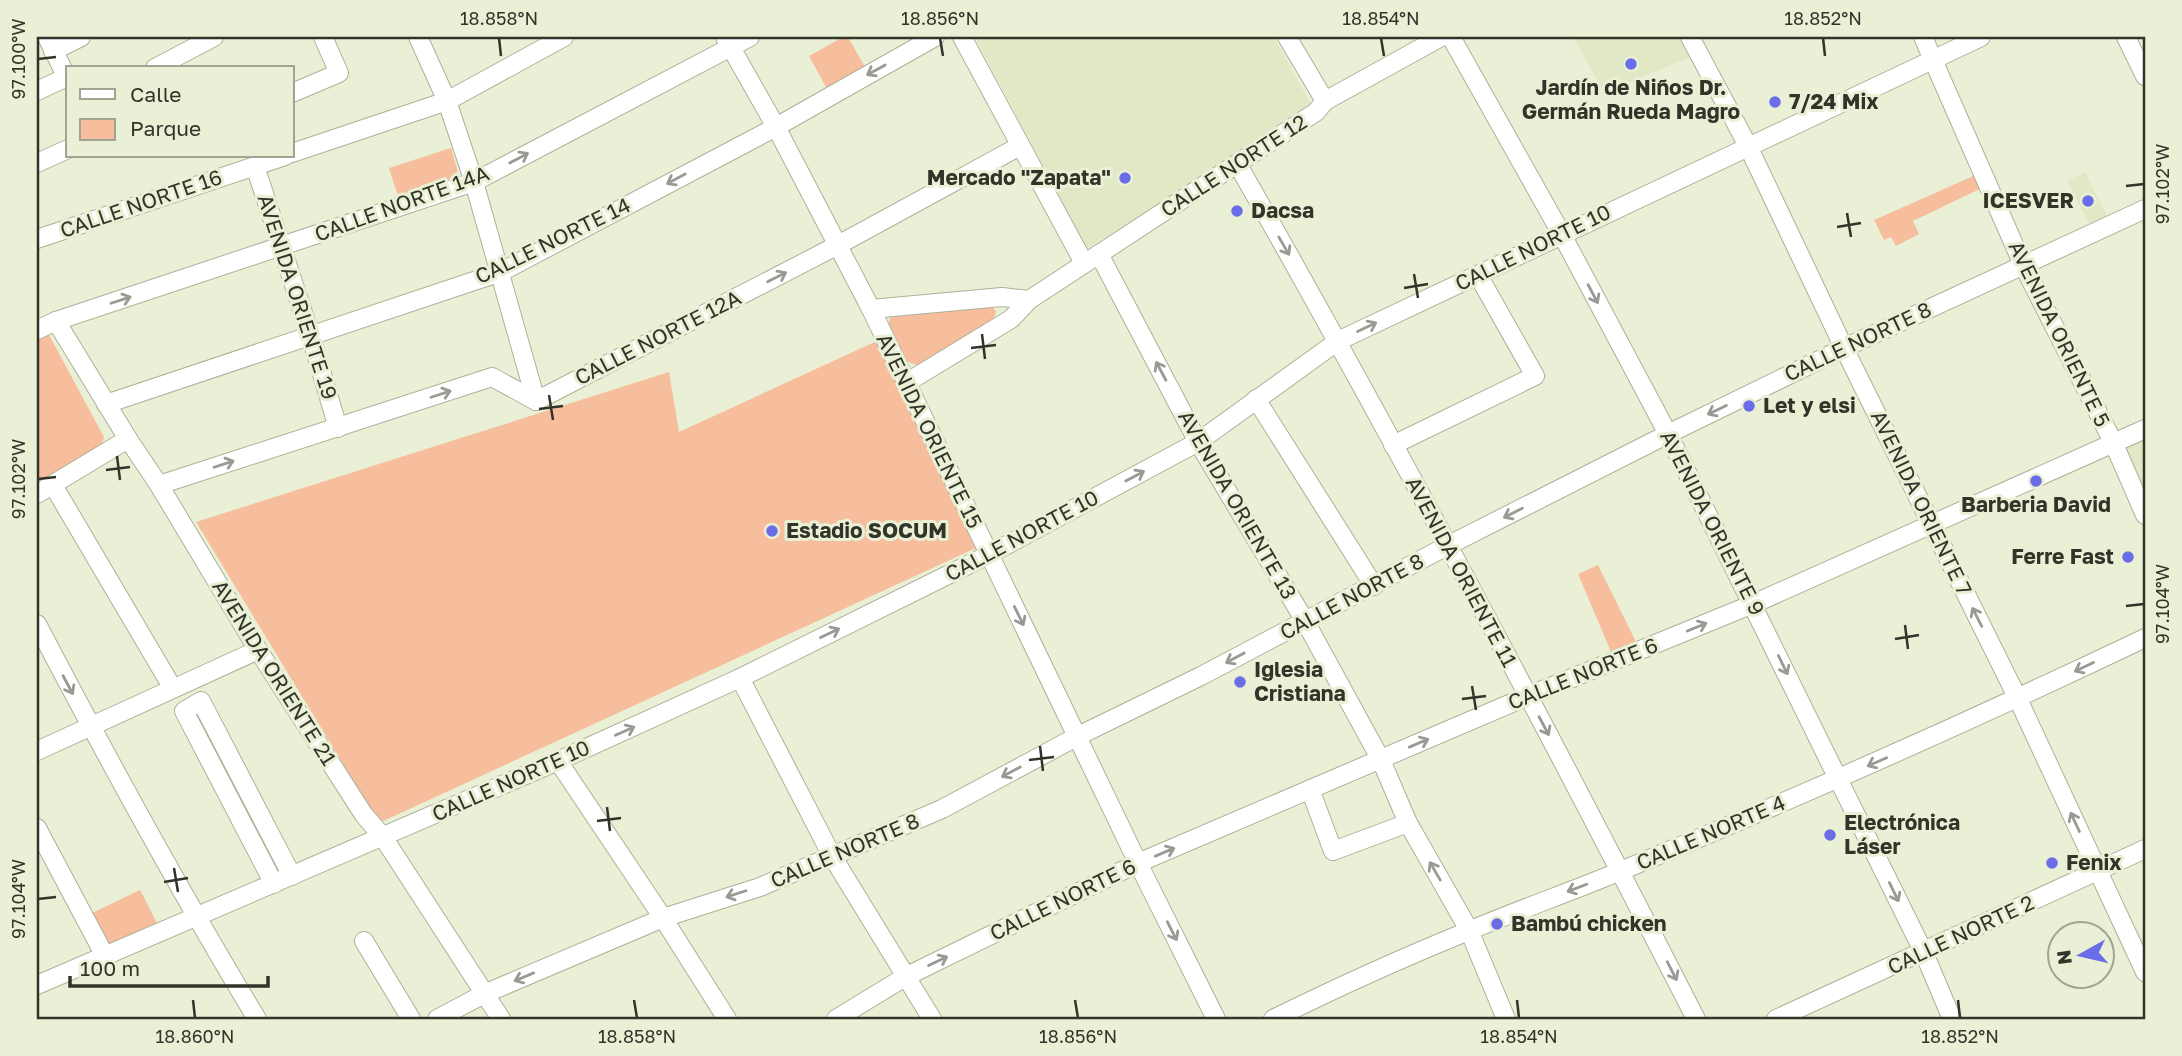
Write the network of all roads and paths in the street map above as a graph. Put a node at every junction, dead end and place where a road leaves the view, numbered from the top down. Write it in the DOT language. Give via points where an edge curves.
graph roads {
  1 [pos="81,37"];
  2 [pos="214,37"];
  3 [pos="323,37"];
  4 [pos="418,37"];
  5 [pos="564,37"];
  6 [pos="750,37"];
  7 [pos="935,37"];
  8 [pos="962,37"];
  9 [pos="1287,37"];
  10 [pos="1441,37"];
  11 [pos="1451,37"];
  12 [pos="1690,37"];
  13 [pos="1923,37"];
  14 [pos="1981,37"];
  15 [pos="2126,37"];
  16 [pos="728,42"];
  17 [pos="50,44"];
  18 [pos="1933,59"];
  19 [pos="159,66"];
  20 [pos="2145,76"];
  21 [pos="66,77"];
  22 [pos="66,79"];
  23 [pos="37,92"];
  24 [pos="294,92"];
  25 [pos="447,101"];
  26 [pos="1325,101"];
  27 [pos="776,127"];
  28 [pos="1020,146"];
  29 [pos="1748,146"];
  30 [pos="66,150"];
  31 [pos="294,152"];
  32 [pos="279,158"];
  33 [pos="37,163"];
  34 [pos="1238,165"];
  35 [pos="255,166"];
  36 [pos="474,182"];
  37 [pos="2145,209"];
  38 [pos="1562,233"];
  39 [pos="37,239"];
  40 [pos="838,245"];
  41 [pos="282,247"];
  42 [pos="1092,258"];
  43 [pos="2022,265"];
  44 [pos="500,272"];
  45 [pos="1478,275"];
  46 [pos="1002,297"];
  47 [pos="1030,300"];
  48 [pos="871,309"];
  49 [pos="1011,319"];
  50 [pos="56,321"];
  51 [pos="37,330"];
  52 [pos="311,337"];
  53 [pos="1338,341"];
  54 [pos="1844,348"];
  55 [pos="906,383"];
  56 [pos="1256,399"];
  57 [pos="536,401"];
  58 [pos="106,404"];
  59 [pos="338,428"];
  60 [pos="2145,429"];
  61 [pos="1668,434"];
  62 [pos="128,439"];
  63 [pos="1198,442"];
  64 [pos="2114,444"];
  65 [pos="1393,445"];
  66 [pos="53,485"];
  67 [pos="159,485"];
  68 [pos="37,494"];
  69 [pos="2145,514"];
  70 [pos="1931,526"];
  71 [pos="1447,546"];
  72 [pos="988,555"];
  73 [pos="1374,586"];
  74 [pos="1753,604"];
  75 [pos="1305,621"];
  76 [pos="37,624"];
  77 [pos="2145,638"];
  78 [pos="258,650"];
  79 [pos="740,678"];
  80 [pos="172,687"];
  81 [pos="1528,696"];
  82 [pos="2018,699"];
  83 [pos="90,725"];
  84 [pos="1078,736"];
  85 [pos="37,751"];
  86 [pos="1381,760"];
  87 [pos="558,761"];
  88 [pos="241,777"];
  89 [pos="1839,779"];
  90 [pos="223,787"];
  91 [pos="1310,789"];
  92 [pos="1408,823"];
  93 [pos="37,828"];
  94 [pos="383,837"];
  95 [pos="2145,849"];
  96 [pos="832,856"];
  97 [pos="1138,863"];
  98 [pos="1621,871"];
  99 [pos="2098,871"];
  100 [pos="292,876"];
  101 [pos="274,884"];
  102 [pos="196,917"];
  103 [pos="663,918"];
  104 [pos="1469,930"];
  105 [pos="364,941"];
  106 [pos="1924,953"];
  107 [pos="104,956"];
  108 [pos="2145,972"];
  109 [pos="905,977"];
  110 [pos="37,985"];
  111 [pos="484,994"];
  112 [pos="257,1019"];
  113 [pos="411,1019"];
  114 [pos="437,1019"];
  115 [pos="500,1019"];
  116 [pos="727,1019"];
  117 [pos="836,1019"];
  118 [pos="932,1019"];
  119 [pos="1216,1019"];
  120 [pos="1273,1019"];
  121 [pos="1506,1019"];
  122 [pos="1696,1019"];
  123 [pos="1776,1019"];
  124 [pos="1952,1019"];
  1 -- 17 [label="street"];
  2 -- 19 [label="street"];
  3 -- 24 [label="street" via="339,73"];
  4 -- 25 [label="street"];
  5 -- 25 [label="street"];
  6 -- 16 [label="street, CALLE NORTE 14A"];
  7 -- 27 [label="street, CALLE NORTE 14, one-way"];
  8 -- 28 [label="street, AVENIDA ORIENTE 13"];
  9 -- 26 [label="street"];
  10 -- 26 [label="street, CALLE NORTE 12"];
  11 -- 38 [label="street, AVENIDA ORIENTE 9"];
  12 -- 29 [label="street, AVENIDA ORIENTE 7"];
  13 -- 18 [label="street, AVENIDA ORIENTE 5"];
  14 -- 18 [label="street, CALLE NORTE 10"];
  15 -- 20 [label="street"];
  16 -- 27 [label="street, AVENIDA ORIENTE 15"];
  36 -- 16 [label="street, CALLE NORTE 14A, one-way"];
  17 -- 21 [label="street"];
  18 -- 29 [label="street, CALLE NORTE 10"];
  18 -- 43 [label="street, AVENIDA ORIENTE 5"];
  22 -- 23 [label="street"];
  25 -- 31 [label="street"];
  25 -- 36 [label="street"];
  26 -- 34 [label="street, CALLE NORTE 12" via="1316,112"];
  27 -- 40 [label="street, AVENIDA ORIENTE 15"];
  27 -- 44 [label="street, CALLE NORTE 14, one-way"];
  28 -- 40 [label="street, CALLE NORTE 12A"];
  28 -- 42 [label="street, AVENIDA ORIENTE 13"];
  29 -- 38 [label="street, CALLE NORTE 10"];
  29 -- 54 [label="street, AVENIDA ORIENTE 7"];
  30 -- 33 [label="street"];
  32 -- 35 [label="street, CALLE NORTE 16"];
  34 -- 42 [label="street, CALLE NORTE 12"];
  34 -- 53 [label="street, AVENIDA ORIENTE 11, one-way"];
  35 -- 39 [label="street, CALLE NORTE 16"];
  35 -- 41 [label="street, AVENIDA ORIENTE 19"];
  36 -- 41 [label="street, CALLE NORTE 14A"];
  36 -- 44 [label="street"];
  37 -- 43 [label="street, CALLE NORTE 8"];
  38 -- 45 [label="street, CALLE NORTE 10"];
  38 -- 61 [label="street, AVENIDA ORIENTE 9, one-way"];
  40 -- 48 [label="street, AVENIDA ORIENTE 15"];
  57 -- 40 [label="street, CALLE NORTE 12A, one-way"];
  50 -- 41 [label="street, CALLE NORTE 14A, one-way"];
  41 -- 52 [label="street, AVENIDA ORIENTE 19"];
  42 -- 47 [label="street, CALLE NORTE 12"];
  63 -- 42 [label="street, AVENIDA ORIENTE 13, one-way"];
  43 -- 54 [label="street, CALLE NORTE 8"];
  43 -- 64 [label="street, AVENIDA ORIENTE 5"];
  44 -- 52 [label="street, CALLE NORTE 14"];
  44 -- 57 [label="street"];
  53 -- 45 [label="street, CALLE NORTE 10, one-way"];
  45 -- 65 [label="street" via="1535,376"];
  46 -- 47 [label="street"];
  46 -- 48 [label="street"];
  46 -- 49 [label="street"];
  47 -- 49 [label="street, CALLE NORTE 12"];
  48 -- 55 [label="street, AVENIDA ORIENTE 15"];
  49 -- 55 [label="street, CALLE NORTE 12"];
  50 -- 51 [label="street, CALLE NORTE 14A"];
  50 -- 58 [label="street, AVENIDA ORIENTE 21"];
  52 -- 58 [label="street, CALLE NORTE 14"];
  52 -- 59 [label="street, AVENIDA ORIENTE 19"];
  53 -- 56 [label="street, CALLE NORTE 10"];
  53 -- 65 [label="street, AVENIDA ORIENTE 11"];
  54 -- 61 [label="street, CALLE NORTE 8, one-way"];
  54 -- 70 [label="street, AVENIDA ORIENTE 7"];
  55 -- 72 [label="street, AVENIDA ORIENTE 15"];
  56 -- 63 [label="street, CALLE NORTE 10"];
  56 -- 73 [label="street"];
  59 -- 57 [label="street, one-way" via="492,377"];
  58 -- 62 [label="street, AVENIDA ORIENTE 21"];
  67 -- 59 [label="street, one-way"];
  60 -- 64 [label="street, CALLE NORTE 6"];
  61 -- 71 [label="street, CALLE NORTE 8, one-way"];
  61 -- 74 [label="street, AVENIDA ORIENTE 9"];
  62 -- 66 [label="street"];
  62 -- 67 [label="street, AVENIDA ORIENTE 21"];
  72 -- 63 [label="street, CALLE NORTE 10, one-way"];
  63 -- 75 [label="street, AVENIDA ORIENTE 13"];
  64 -- 69 [label="street, AVENIDA ORIENTE 5"];
  64 -- 70 [label="street, CALLE NORTE 6"];
  65 -- 71 [label="street, AVENIDA ORIENTE 11"];
  66 -- 68 [label="street"];
  66 -- 80 [label="street"];
  67 -- 78 [label="street, AVENIDA ORIENTE 21"];
  70 -- 74 [label="street, CALLE NORTE 6"];
  82 -- 70 [label="street, AVENIDA ORIENTE 7, one-way"];
  71 -- 73 [label="street, CALLE NORTE 8"];
  71 -- 81 [label="street, AVENIDA ORIENTE 11"];
  79 -- 72 [label="street, CALLE NORTE 10, one-way"];
  72 -- 84 [label="street, AVENIDA ORIENTE 15, one-way"];
  73 -- 75 [label="street, CALLE NORTE 8"];
  81 -- 74 [label="street, CALLE NORTE 6, one-way"];
  74 -- 89 [label="street, AVENIDA ORIENTE 9, one-way"];
  75 -- 84 [label="street, CALLE NORTE 8, one-way"];
  75 -- 86 [label="street, AVENIDA ORIENTE 13"];
  76 -- 83 [label="street, one-way"];
  77 -- 82 [label="street, CALLE NORTE 4, one-way"];
  78 -- 80 [label="street"];
  78 -- 94 [label="street, AVENIDA ORIENTE 21" via="364,815"];
  87 -- 79 [label="street, CALLE NORTE 10, one-way"];
  79 -- 96 [label="street"];
  80 -- 83 [label="street"];
  86 -- 81 [label="street, CALLE NORTE 6, one-way"];
  81 -- 98 [label="street, AVENIDA ORIENTE 11, one-way"];
  82 -- 89 [label="street, CALLE NORTE 4, one-way"];
  99 -- 82 [label="street, AVENIDA ORIENTE 7, one-way"];
  83 -- 85 [label="street"];
  83 -- 102 [label="street"];
  84 -- 96 [label="street, CALLE NORTE 8, one-way" via="942,809"];
  84 -- 97 [label="street, AVENIDA ORIENTE 15"];
  86 -- 91 [label="street, CALLE NORTE 6"];
  86 -- 92 [label="street, AVENIDA ORIENTE 13"];
  87 -- 94 [label="street, CALLE NORTE 10"];
  87 -- 103 [label="street"];
  88 -- 90 [label="street"];
  88 -- 90 [label="street" via="201,701 184,710"];
  88 -- 100 [label="street"];
  89 -- 98 [label="street, CALLE NORTE 4"];
  89 -- 106 [label="street, AVENIDA ORIENTE 9, one-way"];
  90 -- 101 [label="street"];
  91 -- 92 [label="street" via="1334,851"];
  97 -- 91 [label="street, CALLE NORTE 6, one-way"];
  104 -- 92 [label="street, AVENIDA ORIENTE 13, one-way"];
  93 -- 107 [label="street"];
  94 -- 100 [label="street, CALLE NORTE 10"];
  94 -- 111 [label="street, AVENIDA ORIENTE 21"];
  95 -- 99 [label="street, CALLE NORTE 2"];
  96 -- 103 [label="street, CALLE NORTE 8, one-way" via="760,887"];
  96 -- 109 [label="street"];
  109 -- 97 [label="street, CALLE NORTE 6, one-way"];
  97 -- 119 [label="street, AVENIDA ORIENTE 15, one-way"];
  98 -- 104 [label="street, CALLE NORTE 4, one-way"];
  98 -- 122 [label="street, AVENIDA ORIENTE 11, one-way"];
  99 -- 106 [label="street, CALLE NORTE 2"];
  99 -- 108 [label="street, AVENIDA ORIENTE 7"];
  100 -- 101 [label="street, CALLE NORTE 10"];
  101 -- 102 [label="street, CALLE NORTE 10"];
  102 -- 107 [label="street, CALLE NORTE 10"];
  102 -- 112 [label="street"];
  103 -- 111 [label="street, CALLE NORTE 8, one-way"];
  103 -- 116 [label="street"];
  104 -- 120 [label="street, CALLE NORTE 4"];
  104 -- 121 [label="street, AVENIDA ORIENTE 13"];
  105 -- 113 [label="street"];
  106 -- 123 [label="street, CALLE NORTE 2"];
  106 -- 124 [label="street, AVENIDA ORIENTE 9"];
  107 -- 110 [label="street, CALLE NORTE 10"];
  109 -- 117 [label="street, CALLE NORTE 6"];
  109 -- 118 [label="street"];
  111 -- 114 [label="street, CALLE NORTE 8"];
  111 -- 115 [label="street, AVENIDA ORIENTE 21"];
}
